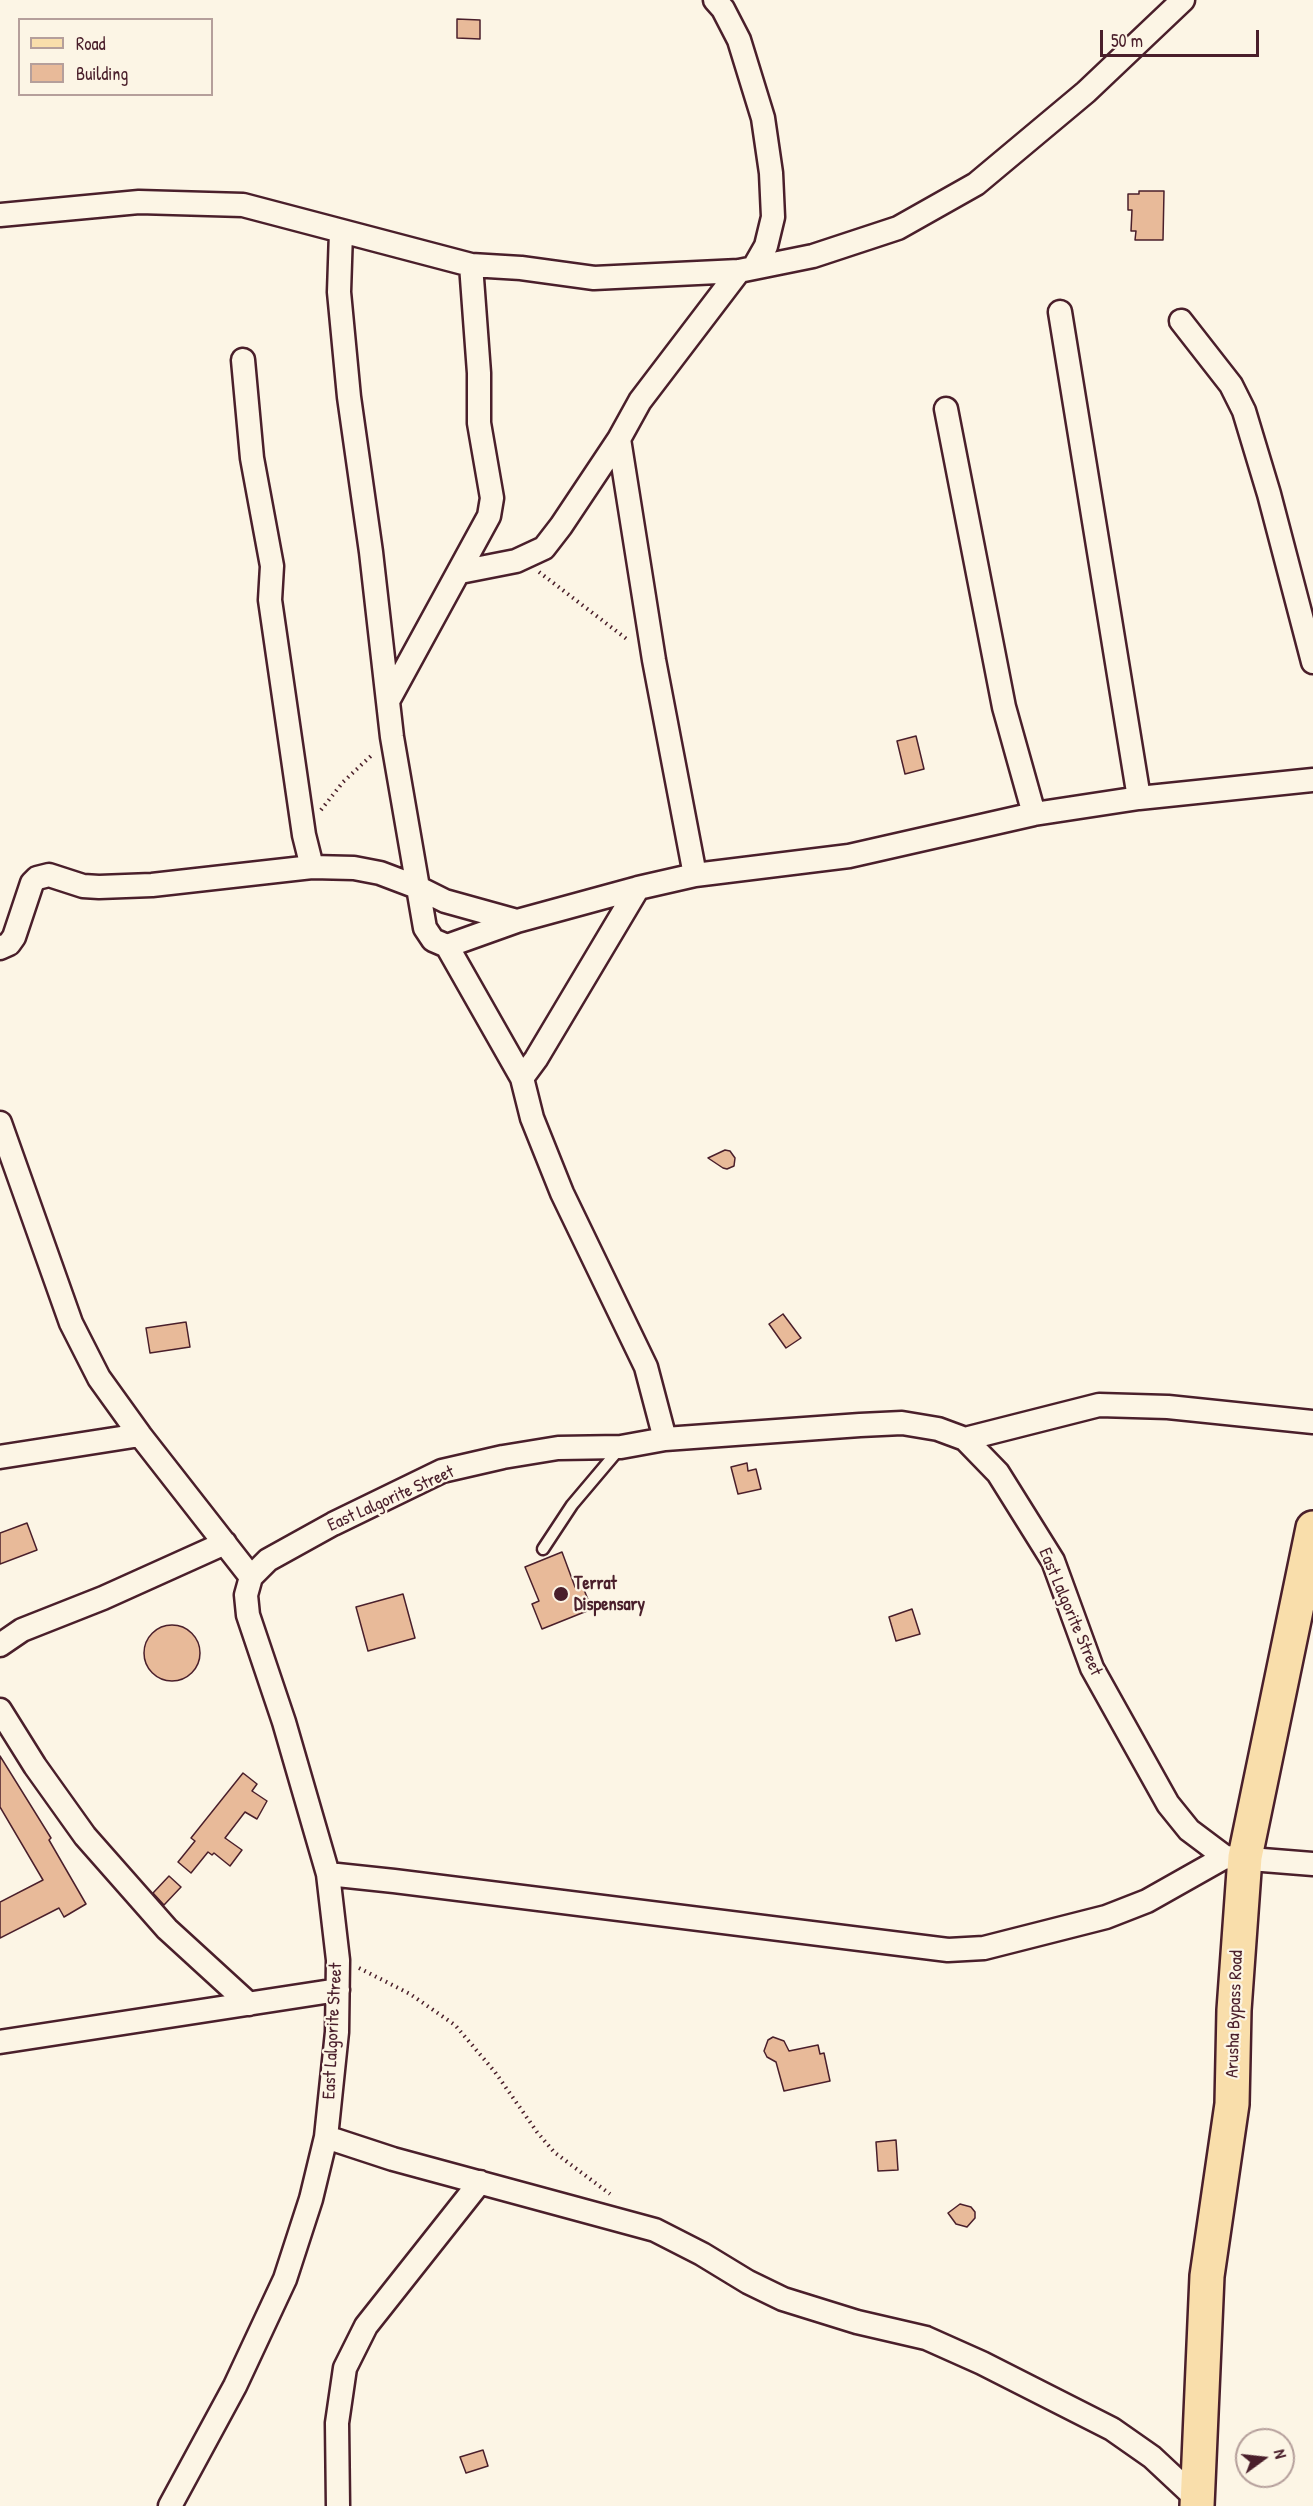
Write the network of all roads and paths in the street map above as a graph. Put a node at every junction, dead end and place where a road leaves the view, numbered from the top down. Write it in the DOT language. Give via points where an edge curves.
graph roads {
  1 [pos="715,0"];
  2 [pos="1183,0"];
  3 [pos="0,215"];
  4 [pos="342,232"];
  5 [pos="471,265"];
  6 [pos="746,269"];
  7 [pos="1060,312"];
  8 [pos="1181,321"];
  9 [pos="243,360"];
  10 [pos="946,410"];
  11 [pos="619,439"];
  12 [pos="489,516"];
  13 [pos="514,560"];
  14 [pos="460,572"];
  15 [pos="654,660"];
  16 [pos="1313,662"];
  17 [pos="388,701"];
  18 [pos="392,737"];
  19 [pos="1313,780"];
  20 [pos="1139,798"];
  21 [pos="1034,814"];
  22 [pos="304,835"];
  23 [pos="312,867"];
  24 [pos="695,875"];
  25 [pos="417,887"];
  26 [pos="638,888"];
  27 [pos="517,921"];
  28 [pos="447,946"];
  29 [pos="0,948"];
  30 [pos="522,1078"];
  31 [pos="0,1123"];
  32 [pos="1313,1422"];
  33 [pos="140,1435"];
  34 [pos="665,1439"];
  35 [pos="965,1439"];
  36 [pos="621,1447"];
  37 [pos="0,1457"];
  38 [pos="1313,1528"];
  39 [pos="225,1543"];
  40 [pos="543,1549"];
  41 [pos="251,1576"];
  42 [pos="0,1645"];
  43 [pos="0,1710"];
  44 [pos="1235,1857"];
  45 [pos="1313,1864"];
  46 [pos="328,1875"];
  47 [pos="338,1960"];
  48 [pos="338,1990"];
  49 [pos="249,2004"];
  50 [pos="0,2042"];
  51 [pos="326,2137"];
  52 [pos="480,2182"];
  53 [pos="610,2195"];
  54 [pos="1197,2503"];
  55 [pos="170,2506"];
  56 [pos="338,2506"];
  1 -- 6 [label="street" via="739,40 763,118 771,173 773,217 766,246"];
  2 -- 6 [label="street" via="1086,92 976,184 898,228 813,256"];
  3 -- 4 [label="street" via="139,202 243,205"];
  4 -- 5 [label="street"];
  4 -- 17 [label="street" via="339,292 349,397"];
  5 -- 6 [label="street" via="594,278"];
  5 -- 12 [label="street" via="479,423 492,498"];
  6 -- 11 [label="street" via="640,401"];
  7 -- 20 [label="street"];
  8 -- 16 [label="street" via="1232,386 1244,411"];
  9 -- 22 [label="street" via="252,458 271,556 270,600"];
  10 -- 21 [label="street" via="1004,707"];
  11 -- 13 [label="street" via="544,548"];
  11 -- 15 [label="street"];
  12 -- 13 [label="street" via="498,552"];
  12 -- 14 [label="street"];
  13 -- 14 [label="street"];
  13 -- 15 [label="path"];
  14 -- 17 [label="street" via="428,622"];
  15 -- 24 [label="street"];
  17 -- 18 [label="street"];
  18 -- 22 [label="path" via="343,782"];
  18 -- 25 [label="street"];
  19 -- 20 [label="street"];
  20 -- 21 [label="street"];
  21 -- 24 [label="street" via="849,856"];
  22 -- 23 [label="street"];
  23 -- 25 [label="street" via="354,868"];
  23 -- 29 [label="street" via="99,887 43,875 32,883 14,937"];
  24 -- 26 [label="street"];
  25 -- 27 [label="street" via="445,901"];
  25 -- 28 [label="street" via="429,935"];
  26 -- 27 [label="street"];
  26 -- 30 [label="street"];
  27 -- 28 [label="street"];
  28 -- 30 [label="street"];
  30 -- 34 [label="street" via="532,1118 562,1193 646,1367"];
  31 -- 33 [label="street" via="71,1323 99,1378"];
  32 -- 35 [label="street" via="1168,1407 1100,1405"];
  33 -- 37 [label="street"];
  33 -- 39 [label="street"];
  34 -- 35 [label="street, East Lalgorite Street" via="902,1423 938,1429"];
  34 -- 36 [label="street, East Lalgorite Street"];
  35 -- 44 [label="street, East Lalgorite Street" via="998,1473 1053,1561 1092,1668 1168,1804 1189,1830"];
  36 -- 40 [label="lane" via="572,1505"];
  36 -- 41 [label="street, East Lalgorite Street" via="558,1448 442,1471 333,1524 268,1560"];
  38 -- 44 [label="main road, Arusha Bypass Road"];
  39 -- 41 [label="street"];
  39 -- 42 [label="street" via="22,1630"];
  41 -- 46 [label="street, East Lalgorite Street" via="246,1595 248,1615"];
  43 -- 49 [label="street" via="85,1836 167,1929"];
  44 -- 45 [label="street"];
  44 -- 46 [label="street" via="1147,1902 1106,1917 984,1948 948,1950"];
  44 -- 54 [label="main road, Arusha Bypass Road" via="1232,2104 1207,2276"];
  46 -- 47 [label="street, East Lalgorite Street"];
  47 -- 48 [label="street, East Lalgorite Street"];
  47 -- 53 [label="path" via="374,1974 455,2025 554,2152"];
  48 -- 49 [label="street"];
  48 -- 51 [label="street, East Lalgorite Street"];
  49 -- 50 [label="street"];
  51 -- 52 [label="street"];
  51 -- 55 [label="street, East Lalgorite Street" via="285,2279 235,2386"];
  52 -- 54 [label="street" via="655,2230 783,2299 926,2338 1112,2429 1152,2457"];
  52 -- 56 [label="street" via="366,2326 345,2368 338,2423"];
}
